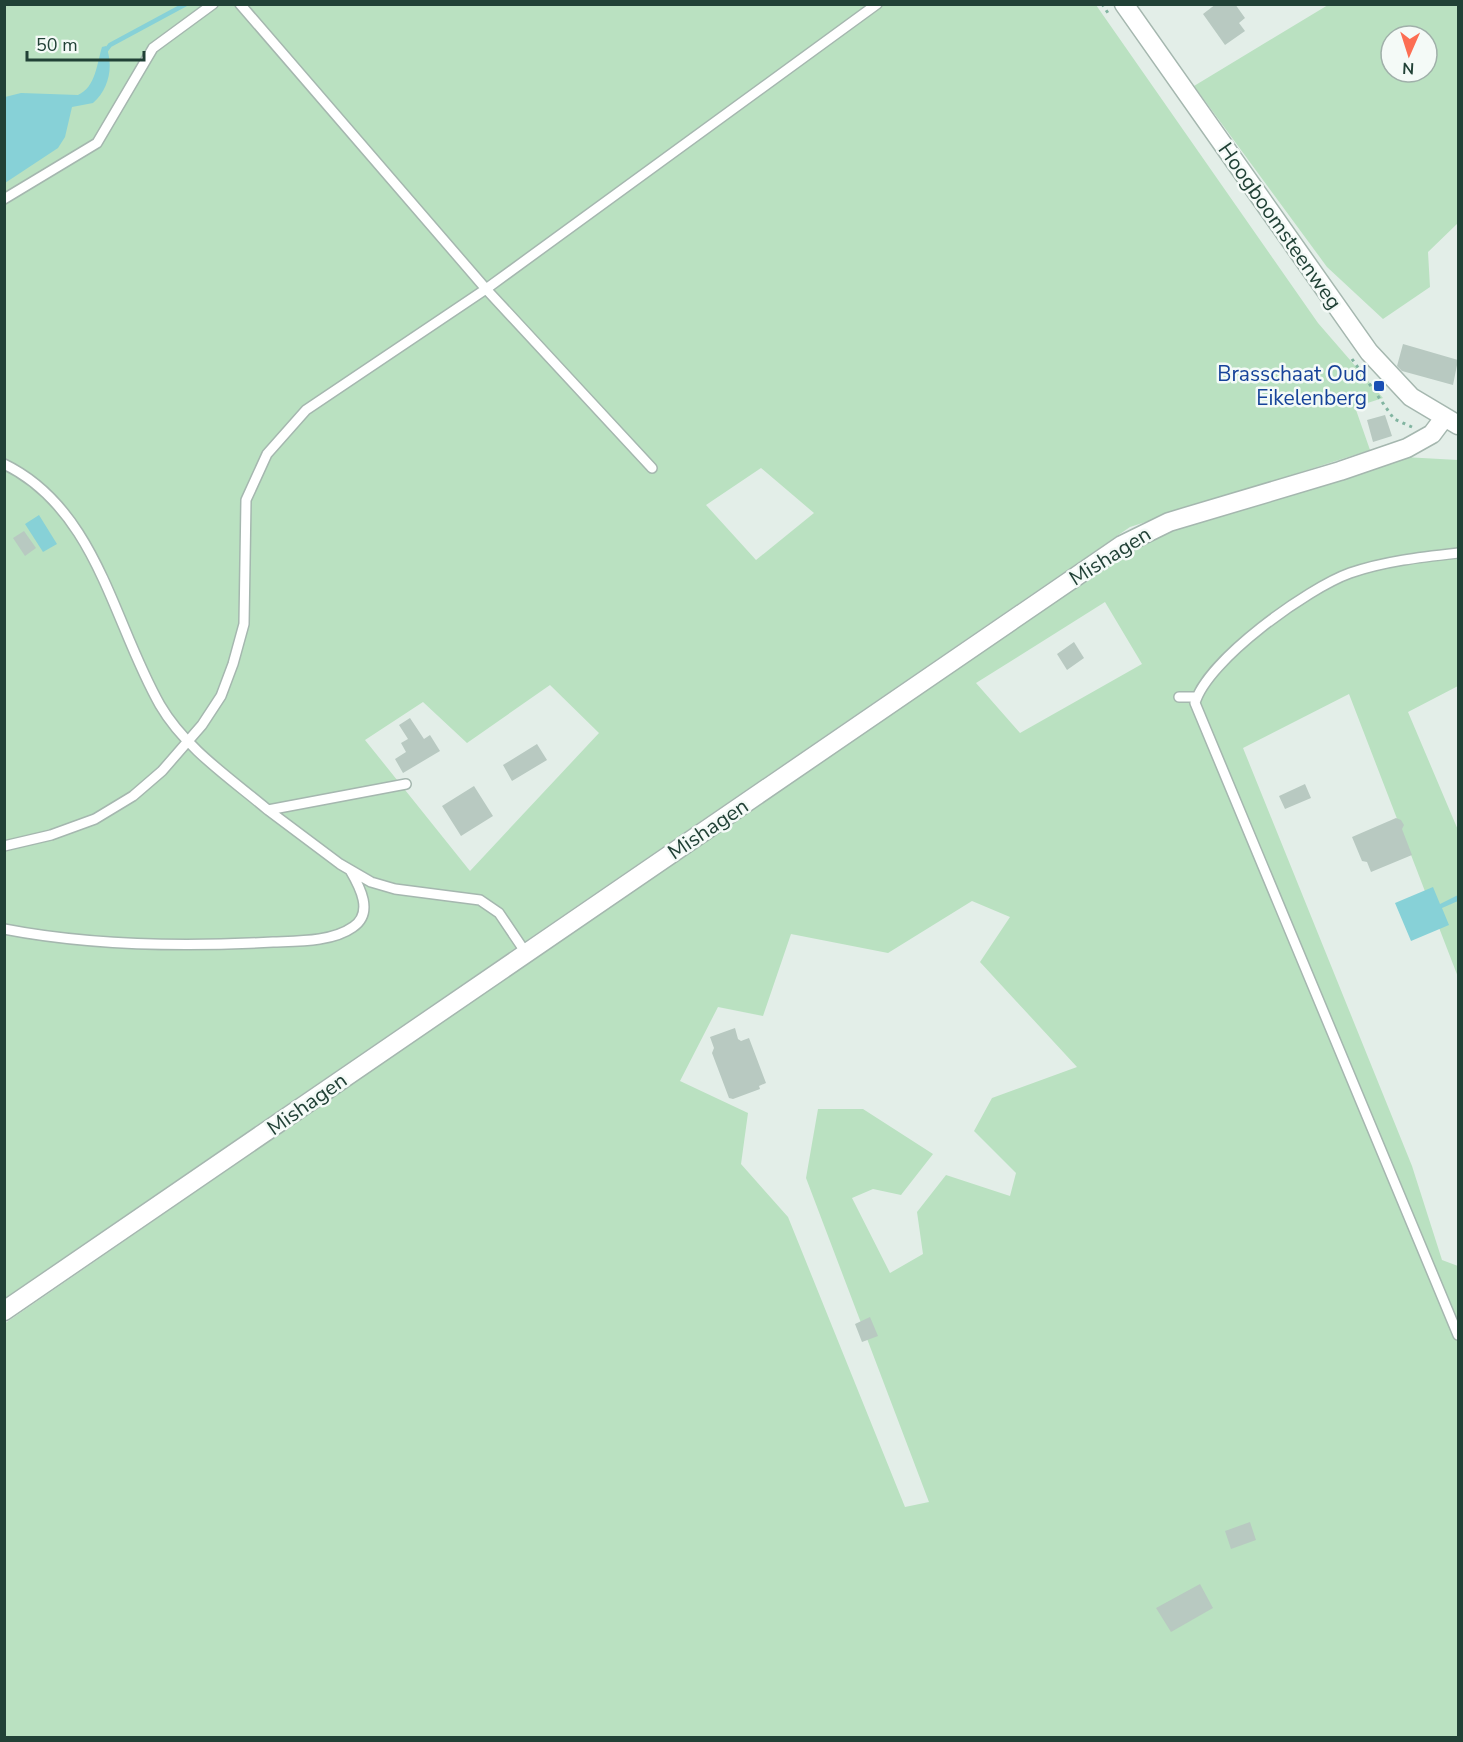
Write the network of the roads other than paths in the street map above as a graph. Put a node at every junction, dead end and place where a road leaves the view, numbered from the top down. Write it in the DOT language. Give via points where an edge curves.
graph roads {
  1 [pos="213,4"];
  2 [pos="240,4"];
  3 [pos="877,4"];
  4 [pos="1124,4"];
  5 [pos="4,199"];
  6 [pos="486,289"];
  7 [pos="1451,422"];
  8 [pos="4,464"];
  9 [pos="652,468"];
  10 [pos="1458,553"];
  11 [pos="1179,697"];
  12 [pos="1196,697"];
  13 [pos="188,742"];
  14 [pos="406,784"];
  15 [pos="268,810"];
  16 [pos="4,846"];
  17 [pos="350,870"];
  18 [pos="4,929"];
  19 [pos="526,953"];
  20 [pos="4,1311"];
  21 [pos="1458,1335"];
  1 -- 5 [label="lane" via="153,48 97,143"];
  2 -- 6 [label="lane"];
  3 -- 6 [label="lane"];
  4 -- 7 [label="street, Hoogboomsteenweg" via="1369,352 1412,397"];
  6 -- 9 [label="lane"];
  6 -- 13 [label="lane" via="306,410 267,454 246,500 243,624 233,664 220,696"];
  7 -- 19 [label="street, Mishagen" via="1407,448 1169,522 1122,545"];
  8 -- 13 [label="lane" via="45,489 84,541 161,705"];
  10 -- 12 [label="lane" via="1381,564 1322,587 1291,606 1228,656 1199,688"];
  11 -- 12 [label="lane"];
  12 -- 21 [label="lane" via="1198,715"];
  13 -- 15 [label="lane"];
  13 -- 16 [label="lane" via="133,796 95,819"];
  14 -- 15 [label="lane"];
  15 -- 17 [label="lane"];
  17 -- 18 [label="lane" via="361,889 362,915 354,927 324,938 245,944 148,944 88,941"];
  17 -- 19 [label="lane" via="394,889 480,900 499,913"];
  19 -- 20 [label="street, Mishagen"];
}
